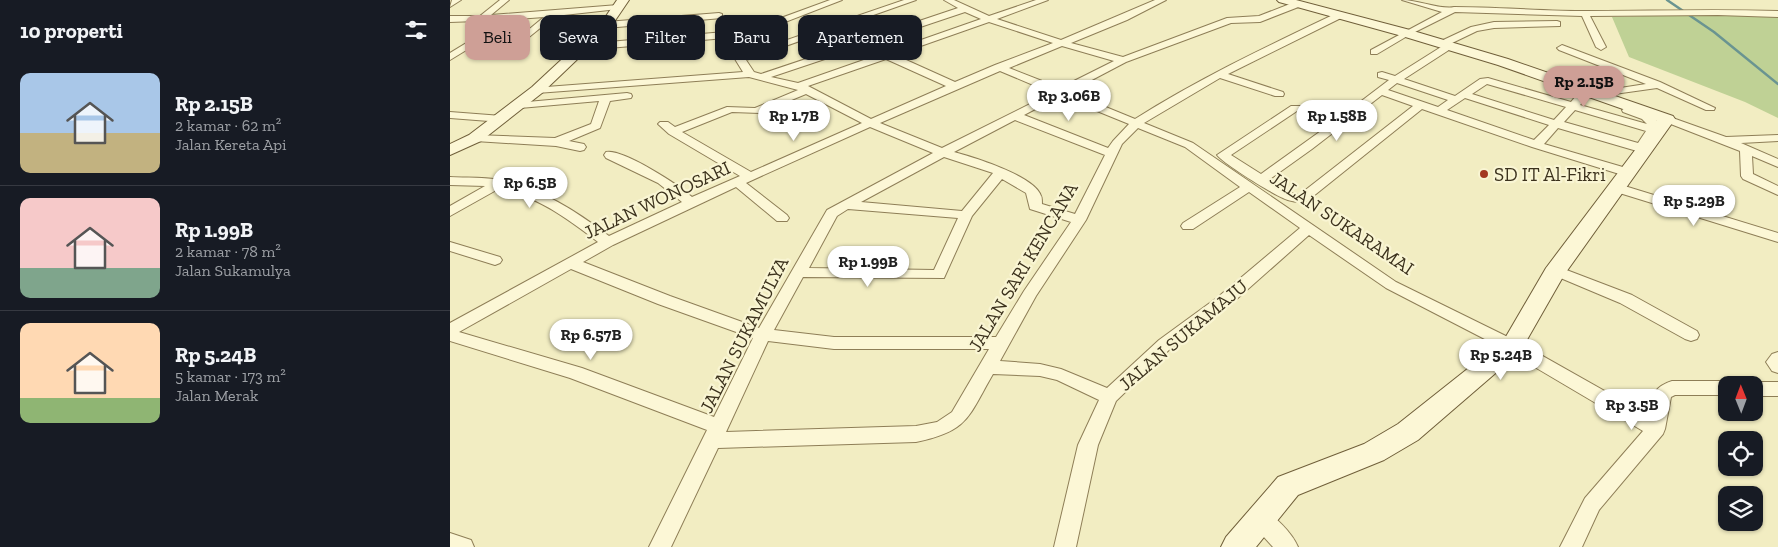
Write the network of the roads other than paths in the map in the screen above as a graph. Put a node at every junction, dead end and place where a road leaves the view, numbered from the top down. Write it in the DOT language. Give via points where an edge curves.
graph roads {
  1 [pos="457,0"];
  2 [pos="505,0"];
  3 [pos="838,0"];
  4 [pos="912,0"];
  5 [pos="948,0"];
  6 [pos="1044,0"];
  7 [pos="1162,0"];
  8 [pos="1406,0"];
  9 [pos="1477,0"];
  10 [pos="1507,0"];
  11 [pos="1291,1"];
  12 [pos="620,3"];
  13 [pos="450,5"];
  14 [pos="1484,8"];
  15 [pos="965,10"];
  16 [pos="1516,10"];
  17 [pos="1448,11"];
  18 [pos="552,14"];
  19 [pos="1585,14"];
  20 [pos="1778,14"];
  21 [pos="486,15"];
  22 [pos="612,15"];
  23 [pos="1340,15"];
  24 [pos="530,16"];
  25 [pos="715,16"];
  26 [pos="450,19"];
  27 [pos="465,19"];
  28 [pos="990,19"];
  29 [pos="617,24"];
  30 [pos="1557,24"];
  31 [pos="450,27"];
  32 [pos="530,33"];
  33 [pos="1406,33"];
  34 [pos="1061,42"];
  35 [pos="922,43"];
  36 [pos="617,44"];
  37 [pos="1446,45"];
  38 [pos="1601,47"];
  39 [pos="465,48"];
  40 [pos="1562,48"];
  41 [pos="1374,52"];
  42 [pos="450,57"];
  43 [pos="570,60"];
  44 [pos="873,60"];
  45 [pos="897,60"];
  46 [pos="1123,60"];
  47 [pos="998,68"];
  48 [pos="1519,72"];
  49 [pos="750,74"];
  50 [pos="1219,74"];
  51 [pos="1382,75"];
  52 [pos="761,78"];
  53 [pos="1396,79"];
  54 [pos="1658,85"];
  55 [pos="955,86"];
  56 [pos="803,88"];
  57 [pos="537,90"];
  58 [pos="1381,91"];
  59 [pos="1060,92"];
  60 [pos="1279,94"];
  61 [pos="1588,94"];
  62 [pos="628,96"];
  63 [pos="1459,96"];
  64 [pos="606,98"];
  65 [pos="520,105"];
  66 [pos="1420,105"];
  67 [pos="1572,106"];
  68 [pos="1710,108"];
  69 [pos="1439,111"];
  70 [pos="450,115"];
  71 [pos="1016,116"];
  72 [pos="502,118"];
  73 [pos="871,122"];
  74 [pos="1341,122"];
  75 [pos="1136,123"];
  76 [pos="1556,123"];
  77 [pos="1659,124"];
  78 [pos="475,138"];
  79 [pos="1778,138"];
  80 [pos="1724,140"];
  81 [pos="556,142"];
  82 [pos="1536,145"];
  83 [pos="580,147"];
  84 [pos="450,150"];
  85 [pos="1746,150"];
  86 [pos="942,152"];
  87 [pos="1112,154"];
  88 [pos="610,155"];
  89 [pos="1778,163"];
  90 [pos="1000,173"];
  91 [pos="743,180"];
  92 [pos="1624,180"];
  93 [pos="450,181"];
  94 [pos="1255,183"];
  95 [pos="498,184"];
  96 [pos="1778,191"];
  97 [pos="690,203"];
  98 [pos="845,205"];
  99 [pos="450,212"];
  100 [pos="966,216"];
  101 [pos="782,218"];
  102 [pos="1079,220"];
  103 [pos="1188,226"];
  104 [pos="1308,228"];
  105 [pos="1778,238"];
  106 [pos="608,242"];
  107 [pos="450,246"];
  108 [pos="496,260"];
  109 [pos="571,263"];
  110 [pos="1556,271"];
  111 [pos="798,272"];
  112 [pos="450,330"];
  113 [pos="450,335"];
  114 [pos="763,335"];
  115 [pos="1691,335"];
  116 [pos="1002,343"];
  117 [pos="1512,346"];
  118 [pos="1778,358"];
  119 [pos="989,366"];
  120 [pos="1778,368"];
  121 [pos="1718,388"];
  122 [pos="1763,389"];
  123 [pos="1778,389"];
  124 [pos="1109,398"];
  125 [pos="1656,429"];
  126 [pos="716,433"];
  127 [pos="1260,518"];
  128 [pos="450,543"];
  129 [pos="463,547"];
  130 [pos="660,547"];
  131 [pos="1065,547"];
  132 [pos="1237,547"];
  133 [pos="1288,547"];
  134 [pos="1572,547"];
  1 -- 13 [label="street"];
  2 -- 21 [label="street"];
  3 -- 36 [label="street" via="749,33"];
  4 -- 49 [label="street" via="740,59"];
  5 -- 15 [label="street"];
  6 -- 28 [label="street"];
  7 -- 34 [label="street, JALAN WONOSARI"];
  8 -- 17 [label="street"];
  9 -- 14 [label="street"];
  10 -- 16 [label="street"];
  11 -- 23 [label="street"];
  11 -- 46 [label="street, JALAN SUKAMULYA" via="1260,19 1230,20"];
  12 -- 18 [label="street"];
  12 -- 22 [label="street"];
  14 -- 16 [label="street"];
  14 -- 17 [label="street"];
  15 -- 28 [label="street"];
  15 -- 52 [label="street"];
  16 -- 19 [label="street"];
  17 -- 33 [label="street"];
  18 -- 24 [label="street"];
  18 -- 32 [label="street"];
  19 -- 20 [label="street"];
  19 -- 38 [label="street"];
  23 -- 33 [label="street"];
  23 -- 50 [label="street, JALAN SARI KENCANA"];
  25 -- 29 [label="street"];
  26 -- 27 [label="street"];
  27 -- 31 [label="street"];
  28 -- 34 [label="street"];
  28 -- 35 [label="street"];
  30 -- 37 [label="street" via="1494,25 1474,29"];
  33 -- 37 [label="street"];
  33 -- 41 [label="street"];
  34 -- 46 [label="street"];
  34 -- 47 [label="street, JALAN WONOSARI"];
  37 -- 53 [label="street"];
  37 -- 61 [label="street"];
  39 -- 42 [label="street"];
  40 -- 54 [label="street"];
  43 -- 57 [label="street"];
  44 -- 56 [label="street"];
  45 -- 55 [label="street"];
  46 -- 59 [label="street, JALAN SUKAMULYA"];
  47 -- 55 [label="street, JALAN WONOSARI"];
  47 -- 59 [label="street, JALAN SUKARAMAI"];
  48 -- 61 [label="street"];
  49 -- 52 [label="street"];
  49 -- 57 [label="street"];
  50 -- 60 [label="street"];
  50 -- 75 [label="street, JALAN SARI KENCANA"];
  51 -- 53 [label="street"];
  52 -- 56 [label="street"];
  53 -- 58 [label="street"];
  53 -- 63 [label="street"];
  54 -- 61 [label="street"];
  54 -- 68 [label="street"];
  55 -- 73 [label="street, JALAN WONOSARI"];
  56 -- 73 [label="street"];
  56 -- 91 [label="street" via="760,110 733,108 669,128"];
  57 -- 65 [label="street"];
  58 -- 66 [label="street"];
  58 -- 74 [label="street"];
  59 -- 71 [label="street, JALAN SUKAMULYA"];
  59 -- 75 [label="street, JALAN SUKARAMAI"];
  61 -- 67 [label="street"];
  61 -- 77 [label="street"];
  62 -- 64 [label="street"];
  63 -- 67 [label="street" via="1488,81"];
  63 -- 69 [label="street"];
  63 -- 76 [label="street"];
  64 -- 65 [label="street"];
  64 -- 81 [label="street" via="596,126"];
  65 -- 72 [label="street"];
  66 -- 69 [label="street"];
  66 -- 94 [label="street" via="1301,199"];
  67 -- 76 [label="street"];
  67 -- 77 [label="street"];
  69 -- 82 [label="street"];
  70 -- 72 [label="street"];
  71 -- 86 [label="street, JALAN SUKAMULYA"];
  71 -- 87 [label="street"];
  72 -- 78 [label="street"];
  73 -- 86 [label="street"];
  73 -- 91 [label="street, JALAN WONOSARI"];
  74 -- 94 [label="street"];
  74 -- 94 [label="street" via="1295,108 1223,155"];
  75 -- 87 [label="street, JALAN SARI KENCANA" via="1117,143"];
  75 -- 94 [label="street, JALAN SUKARAMAI" via="1189,145"];
  76 -- 77 [label="street" via="1641,148"];
  76 -- 82 [label="street"];
  77 -- 80 [label="street"];
  77 -- 92 [label="street"];
  78 -- 81 [label="street"];
  78 -- 84 [label="street"];
  79 -- 80 [label="street"];
  80 -- 85 [label="street"];
  81 -- 83 [label="street"];
  82 -- 92 [label="street"];
  85 -- 89 [label="street"];
  85 -- 96 [label="street" via="1747,176"];
  86 -- 90 [label="street"];
  86 -- 98 [label="street, JALAN SUKAMULYA"];
  87 -- 102 [label="street, JALAN SARI KENCANA"];
  88 -- 97 [label="street" via="680,191"];
  90 -- 100 [label="street"];
  90 -- 102 [label="street" via="1031,190 1035,206"];
  91 -- 97 [label="street, JALAN WONOSARI"];
  91 -- 101 [label="street"];
  92 -- 105 [label="street"];
  92 -- 110 [label="street"];
  93 -- 95 [label="street"];
  94 -- 103 [label="street"];
  94 -- 104 [label="street, JALAN SUKARAMAI"];
  95 -- 99 [label="street"];
  95 -- 106 [label="street" via="563,208"];
  97 -- 106 [label="street, JALAN WONOSARI"];
  98 -- 100 [label="street"];
  98 -- 111 [label="street, JALAN SUKAMULYA" via="832,213"];
  100 -- 111 [label="street" via="939,274"];
  102 -- 116 [label="street, JALAN SARI KENCANA" via="1029,295"];
  104 -- 117 [label="street, JALAN SUKARAMAI" via="1391,285"];
  104 -- 124 [label="street, JALAN SUKAMAJU" via="1224,301 1165,344"];
  106 -- 109 [label="street, JALAN WONOSARI"];
  107 -- 108 [label="street"];
  109 -- 112 [label="street, JALAN WONOSARI"];
  109 -- 114 [label="street"];
  110 -- 115 [label="street" via="1626,299"];
  110 -- 117 [label="street"];
  111 -- 114 [label="street, JALAN SUKAMULYA"];
  113 -- 126 [label="street" via="576,373"];
  114 -- 116 [label="street" via="834,343"];
  114 -- 126 [label="street, JALAN SUKAMULYA"];
  116 -- 119 [label="street, JALAN SARI KENCANA"];
  117 -- 125 [label="street, JALAN SUKARAMAI"];
  117 -- 127 [label="street" via="1408,432 1374,452 1288,486"];
  118 -- 120 [label="street" via="1775,362"];
  119 -- 124 [label="street" via="1061,374"];
  119 -- 126 [label="street, JALAN SARI KENCANA" via="958,417 940,429 916,434"];
  121 -- 125 [label="street" via="1666,391"];
  122 -- 123 [label="street"];
  124 -- 131 [label="street, JALAN SUKAMAJU" via="1088,445"];
  125 -- 134 [label="street" via="1592,504"];
  126 -- 130 [label="street, JALAN SUKAMULYA"];
  127 -- 132 [label="street"];
  127 -- 133 [label="street"];
  128 -- 129 [label="street"];
}
